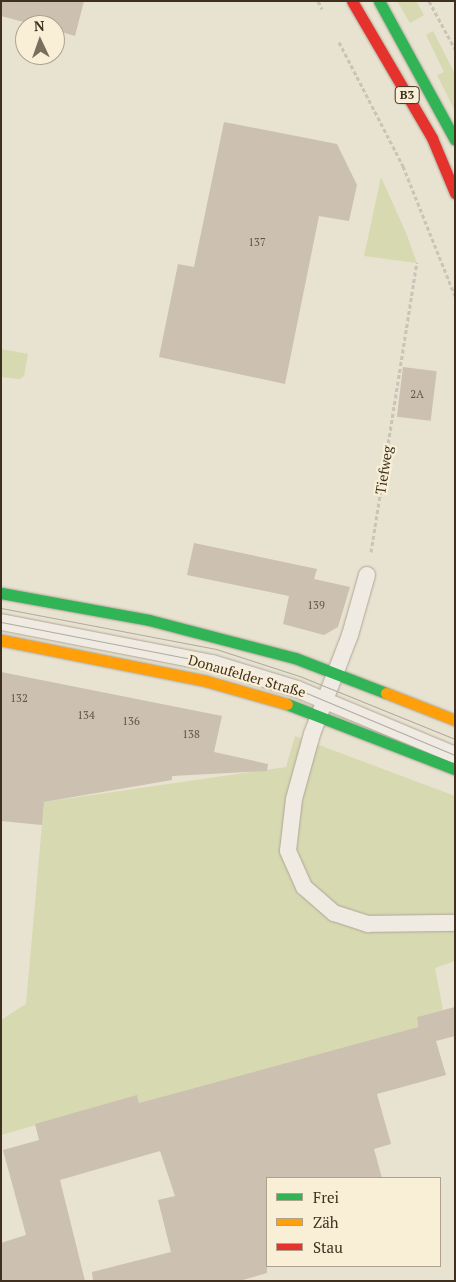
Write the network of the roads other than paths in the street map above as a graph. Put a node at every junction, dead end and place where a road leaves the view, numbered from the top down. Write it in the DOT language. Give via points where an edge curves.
graph roads {
  1 [pos="352,1"];
  2 [pos="379,1"];
  3 [pos="455,140"];
  4 [pos="455,193"];
  5 [pos="366,575"];
  6 [pos="1,592"];
  7 [pos="1,622"];
  8 [pos="1,640"];
  9 [pos="335,674"];
  10 [pos="324,700"];
  11 [pos="317,716"];
  12 [pos="455,720"];
  13 [pos="455,754"];
  14 [pos="455,769"];
  15 [pos="455,923"];
  1 -- 4 [label="main road, B3" via="432,138"];
  2 -- 3 [label="main road, B3"];
  5 -- 9 [label="lane" via="350,635"];
  6 -- 9 [label="main road, Donaufelder Straße" via="148,620 295,658"];
  7 -- 10 [label="lane, Donaufelder Straße" via="212,663"];
  8 -- 11 [label="main road, Donaufelder Straße" via="206,681"];
  9 -- 10 [label="lane"];
  9 -- 12 [label="main road, Donaufelder Straße"];
  10 -- 11 [label="lane"];
  10 -- 13 [label="lane, Donaufelder Straße"];
  11 -- 14 [label="main road, Donaufelder Straße"];
  11 -- 15 [label="lane" via="294,799 288,851 304,887 334,913 368,924"];
}
